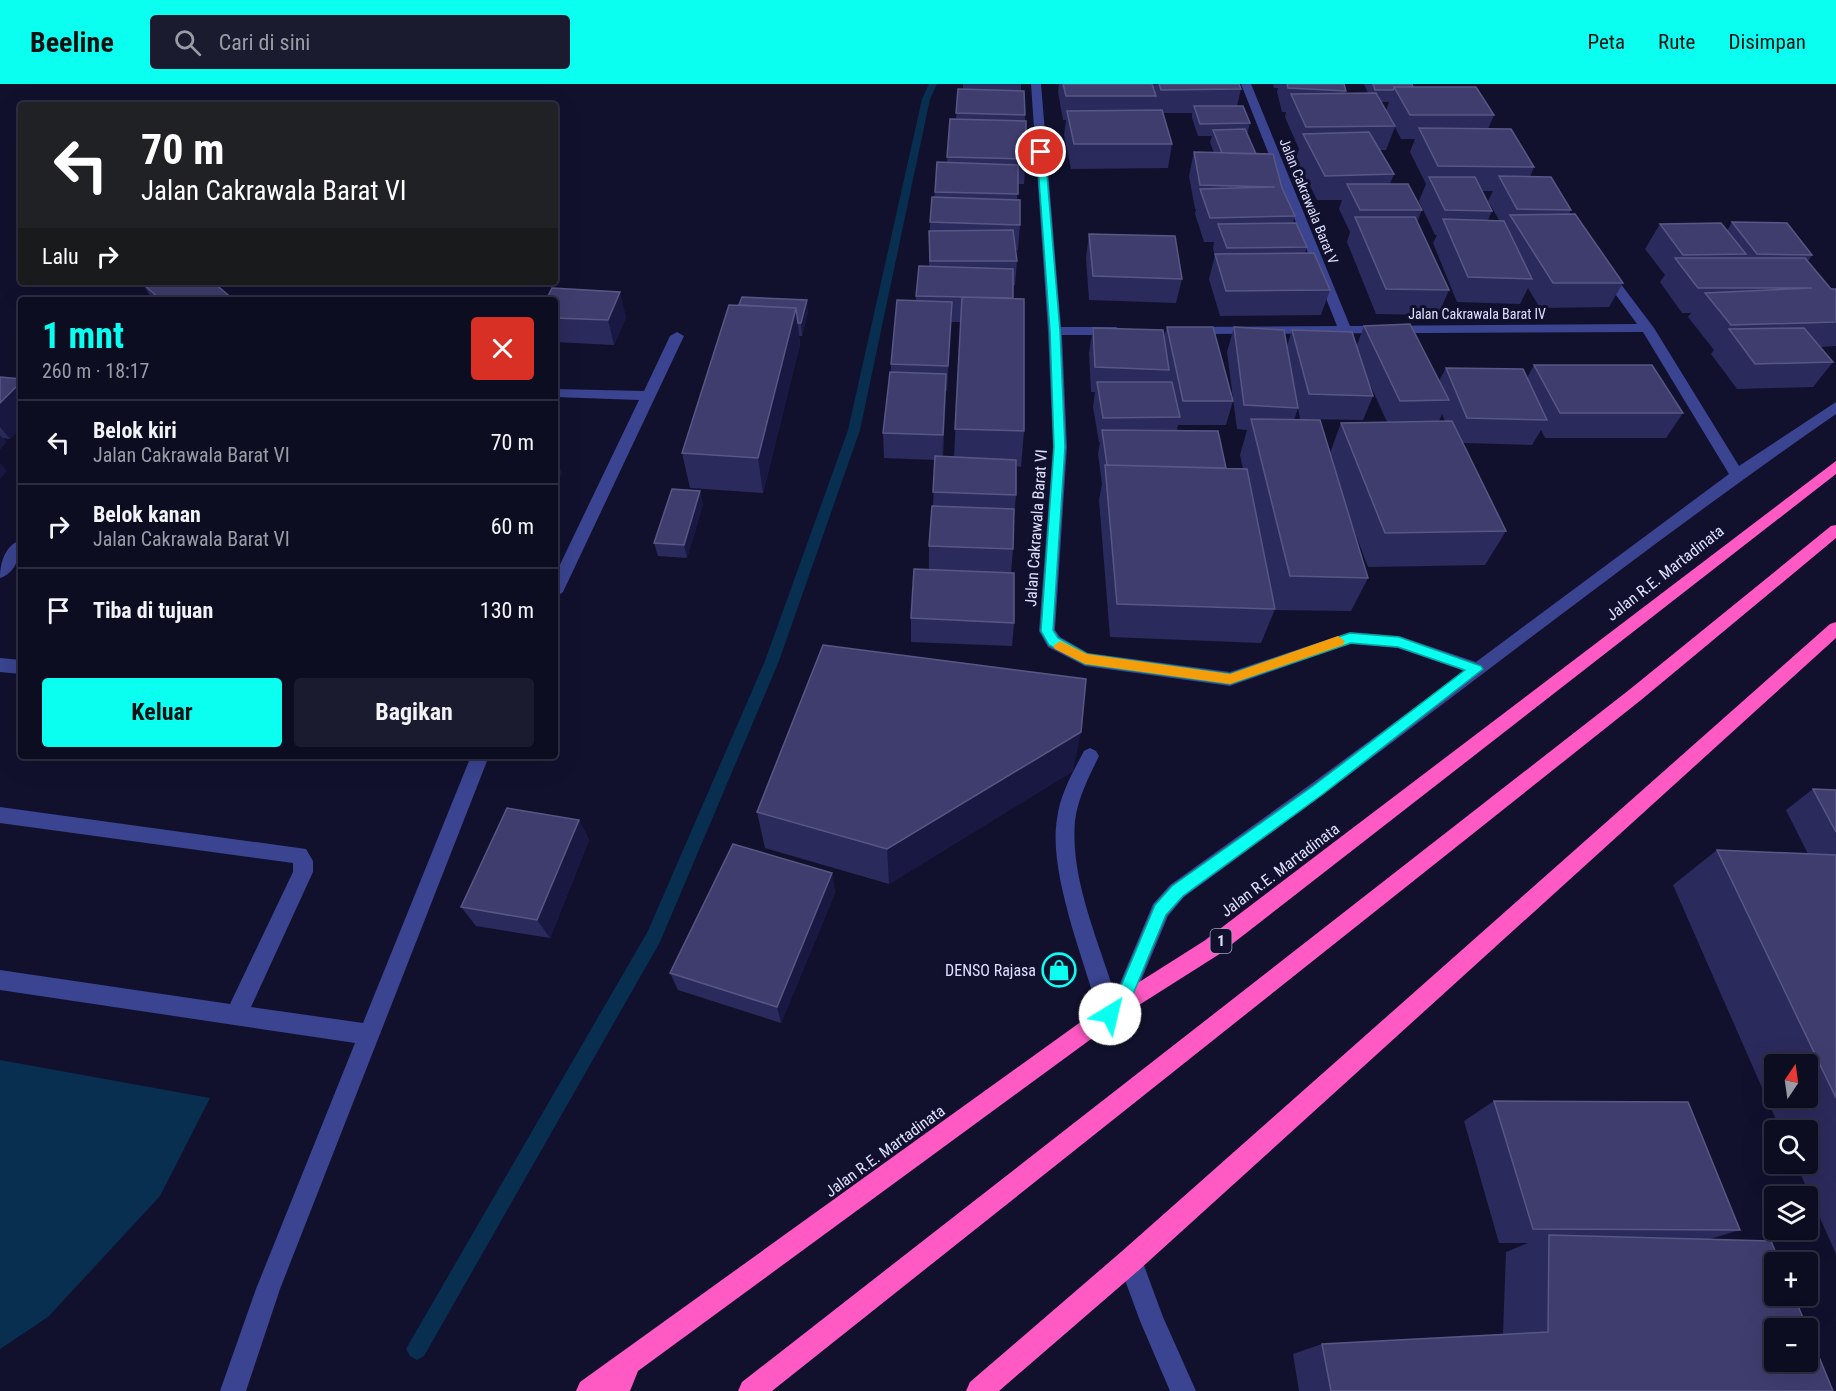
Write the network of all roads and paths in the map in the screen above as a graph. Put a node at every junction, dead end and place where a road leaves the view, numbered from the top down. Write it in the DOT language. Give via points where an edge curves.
graph roads {
  1 [pos="1036,84"];
  2 [pos="1246,84"];
  3 [pos="1597,261"];
  4 [pos="1647,328"];
  5 [pos="1345,330"];
  6 [pos="1055,331"];
  7 [pos="1124,331"];
  8 [pos="1182,331"];
  9 [pos="677,336"];
  10 [pos="558,393"];
  11 [pos="649,396"];
  12 [pos="1836,407"];
  13 [pos="1836,466"];
  14 [pos="1737,475"];
  15 [pos="1836,530"];
  16 [pos="18,550"];
  17 [pos="0,572"];
  18 [pos="558,586"];
  19 [pos="1836,628"];
  20 [pos="0,665"];
  21 [pos="18,667"];
  22 [pos="1476,669"];
  23 [pos="1090,756"];
  24 [pos="479,759"];
  25 [pos="0,816"];
  26 [pos="0,980"];
  27 [pos="1115,1010"];
  28 [pos="236,1015"];
  29 [pos="369,1035"];
  30 [pos="1130,1261"];
  31 [pos="629,1361"];
  32 [pos="233,1391"];
  33 [pos="589,1391"];
  34 [pos="617,1391"];
  35 [pos="751,1391"];
  36 [pos="979,1391"];
  37 [pos="1183,1391"];
  1 -- 6 [label="street, Jalan Cakrawala Barat VI"];
  2 -- 5 [label="street, Jalan Cakrawala Barat V"];
  3 -- 4 [label="street"];
  4 -- 5 [label="street, Jalan Cakrawala Barat IV"];
  4 -- 14 [label="street"];
  5 -- 8 [label="street, Jalan Cakrawala Barat IV"];
  6 -- 7 [label="street"];
  6 -- 22 [label="street, Jalan Cakrawala Barat VI" via="1060,447 1047,631 1054,642 1085,659 1230,679 1350,638 1399,642"];
  9 -- 11 [label="street"];
  10 -- 11 [label="street"];
  11 -- 18 [label="street"];
  12 -- 14 [label="street"];
  13 -- 27 [label="highway, Jalan R.E. Martadinata / 1" via="1286,892 1211,948"];
  14 -- 22 [label="street"];
  15 -- 35 [label="highway" via="1635,695"];
  16 -- 17 [label="street"];
  19 -- 30 [label="highway"];
  20 -- 21 [label="street"];
  22 -- 27 [label="street" via="1177,891 1160,910"];
  23 -- 27 [label="street" via="1068,810 1065,861"];
  24 -- 29 [label="street"];
  25 -- 28 [label="street" via="299,855 303,872"];
  26 -- 28 [label="street"];
  27 -- 31 [label="highway, Jalan R.E. Martadinata / 1"];
  28 -- 29 [label="street"];
  29 -- 32 [label="street" via="268,1289"];
  30 -- 36 [label="highway"];
  30 -- 37 [label="street"];
  31 -- 33 [label="highway, Jalan R.E. Martadinata / 1"];
  31 -- 34 [label="highway"];
}
